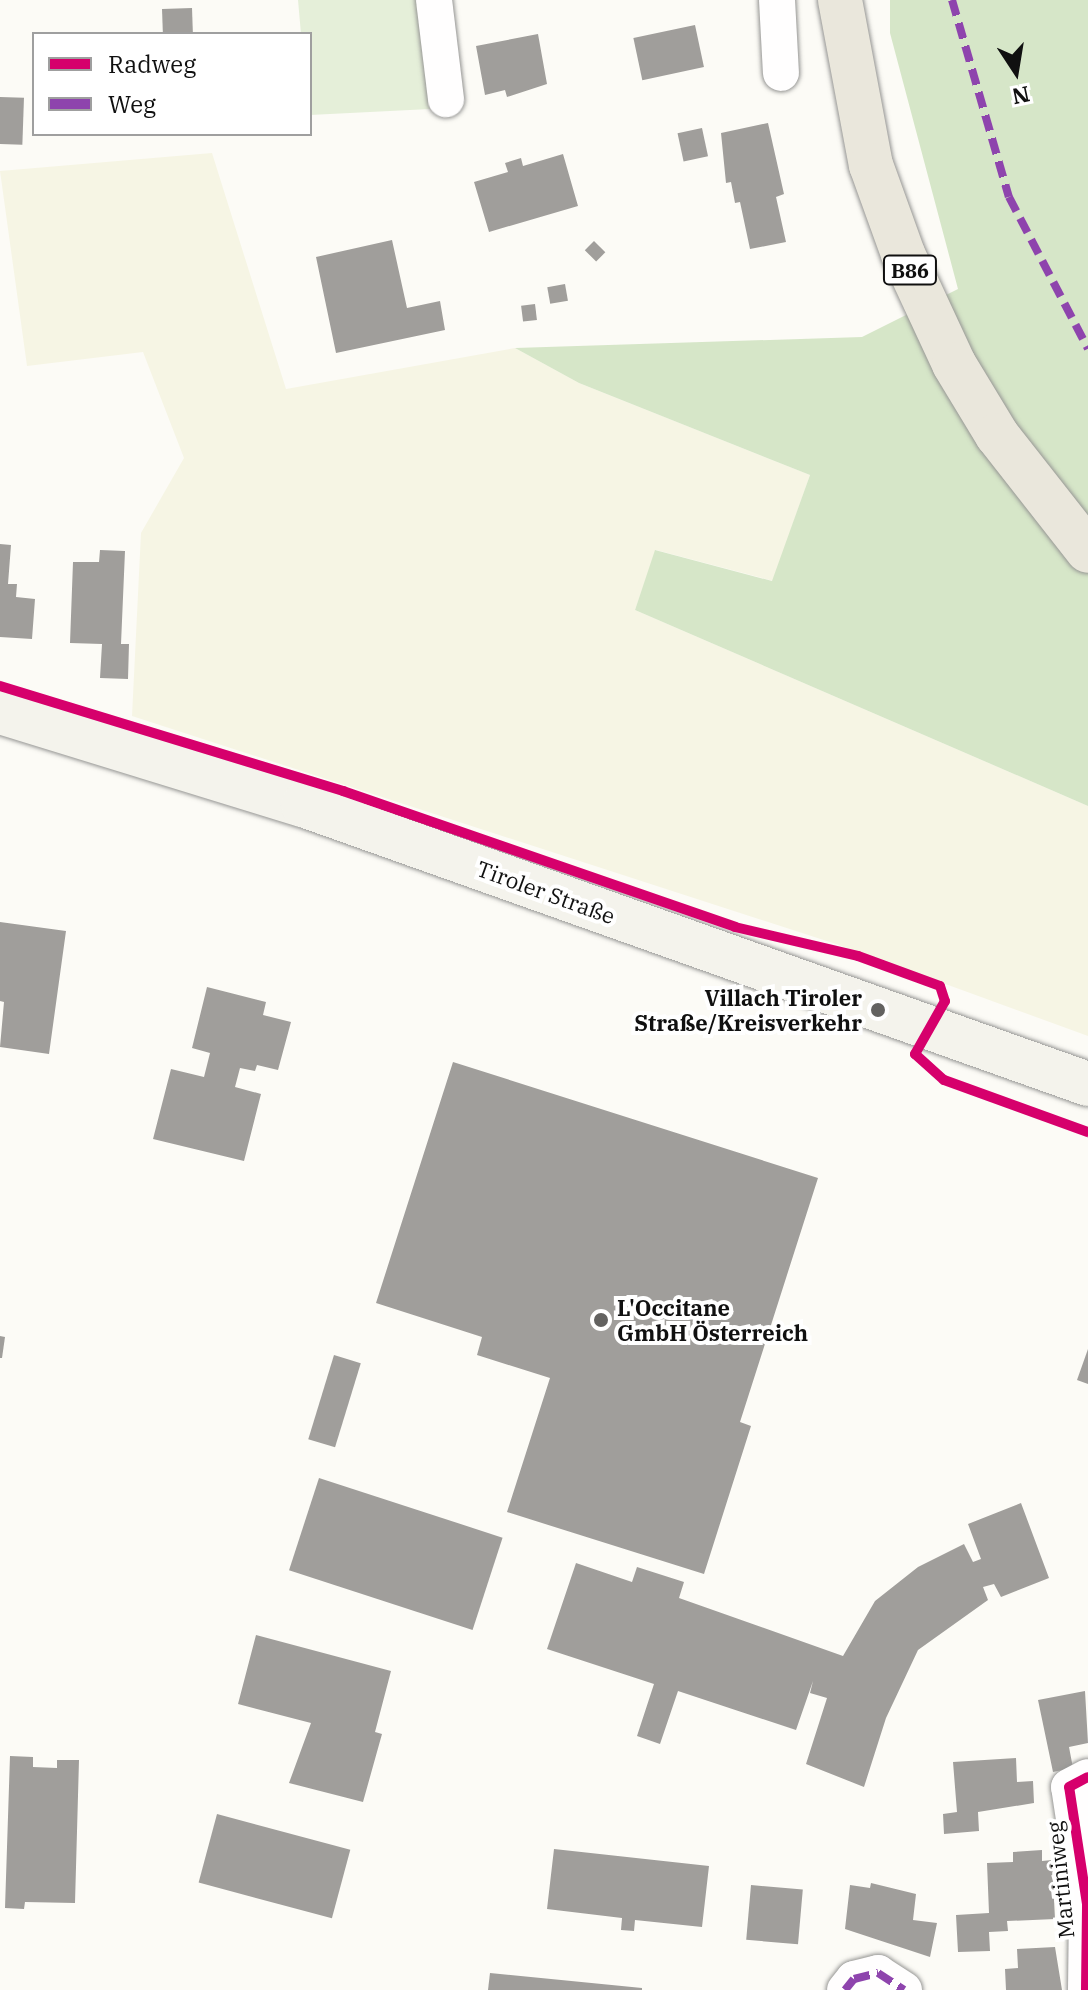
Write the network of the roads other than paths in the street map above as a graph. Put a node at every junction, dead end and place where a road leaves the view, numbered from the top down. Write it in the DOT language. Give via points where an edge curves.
graph roads {
  1 [pos="434,0"];
  2 [pos="777,0"];
  3 [pos="840,0"];
  4 [pos="781,73"];
  5 [pos="446,99"];
  6 [pos="1088,551"];
  7 [pos="0,712"];
  8 [pos="1088,1084"];
  9 [pos="1088,1777"];
  10 [pos="845,1990"];
  11 [pos="904,1990"];
  12 [pos="1086,1990"];
  1 -- 5 [label="street"];
  2 -- 4 [label="street"];
  3 -- 6 [label="main road, B86" via="871,165 903,254 954,364 997,435"];
  7 -- 8 [label="main road, Tiroler Straße" via="303,805"];
  9 -- 12 [label="street, Martiniweg" via="1069,1787 1087,1904"];
  10 -- 11 [label="street" via="854,1979 878,1973"];
}
